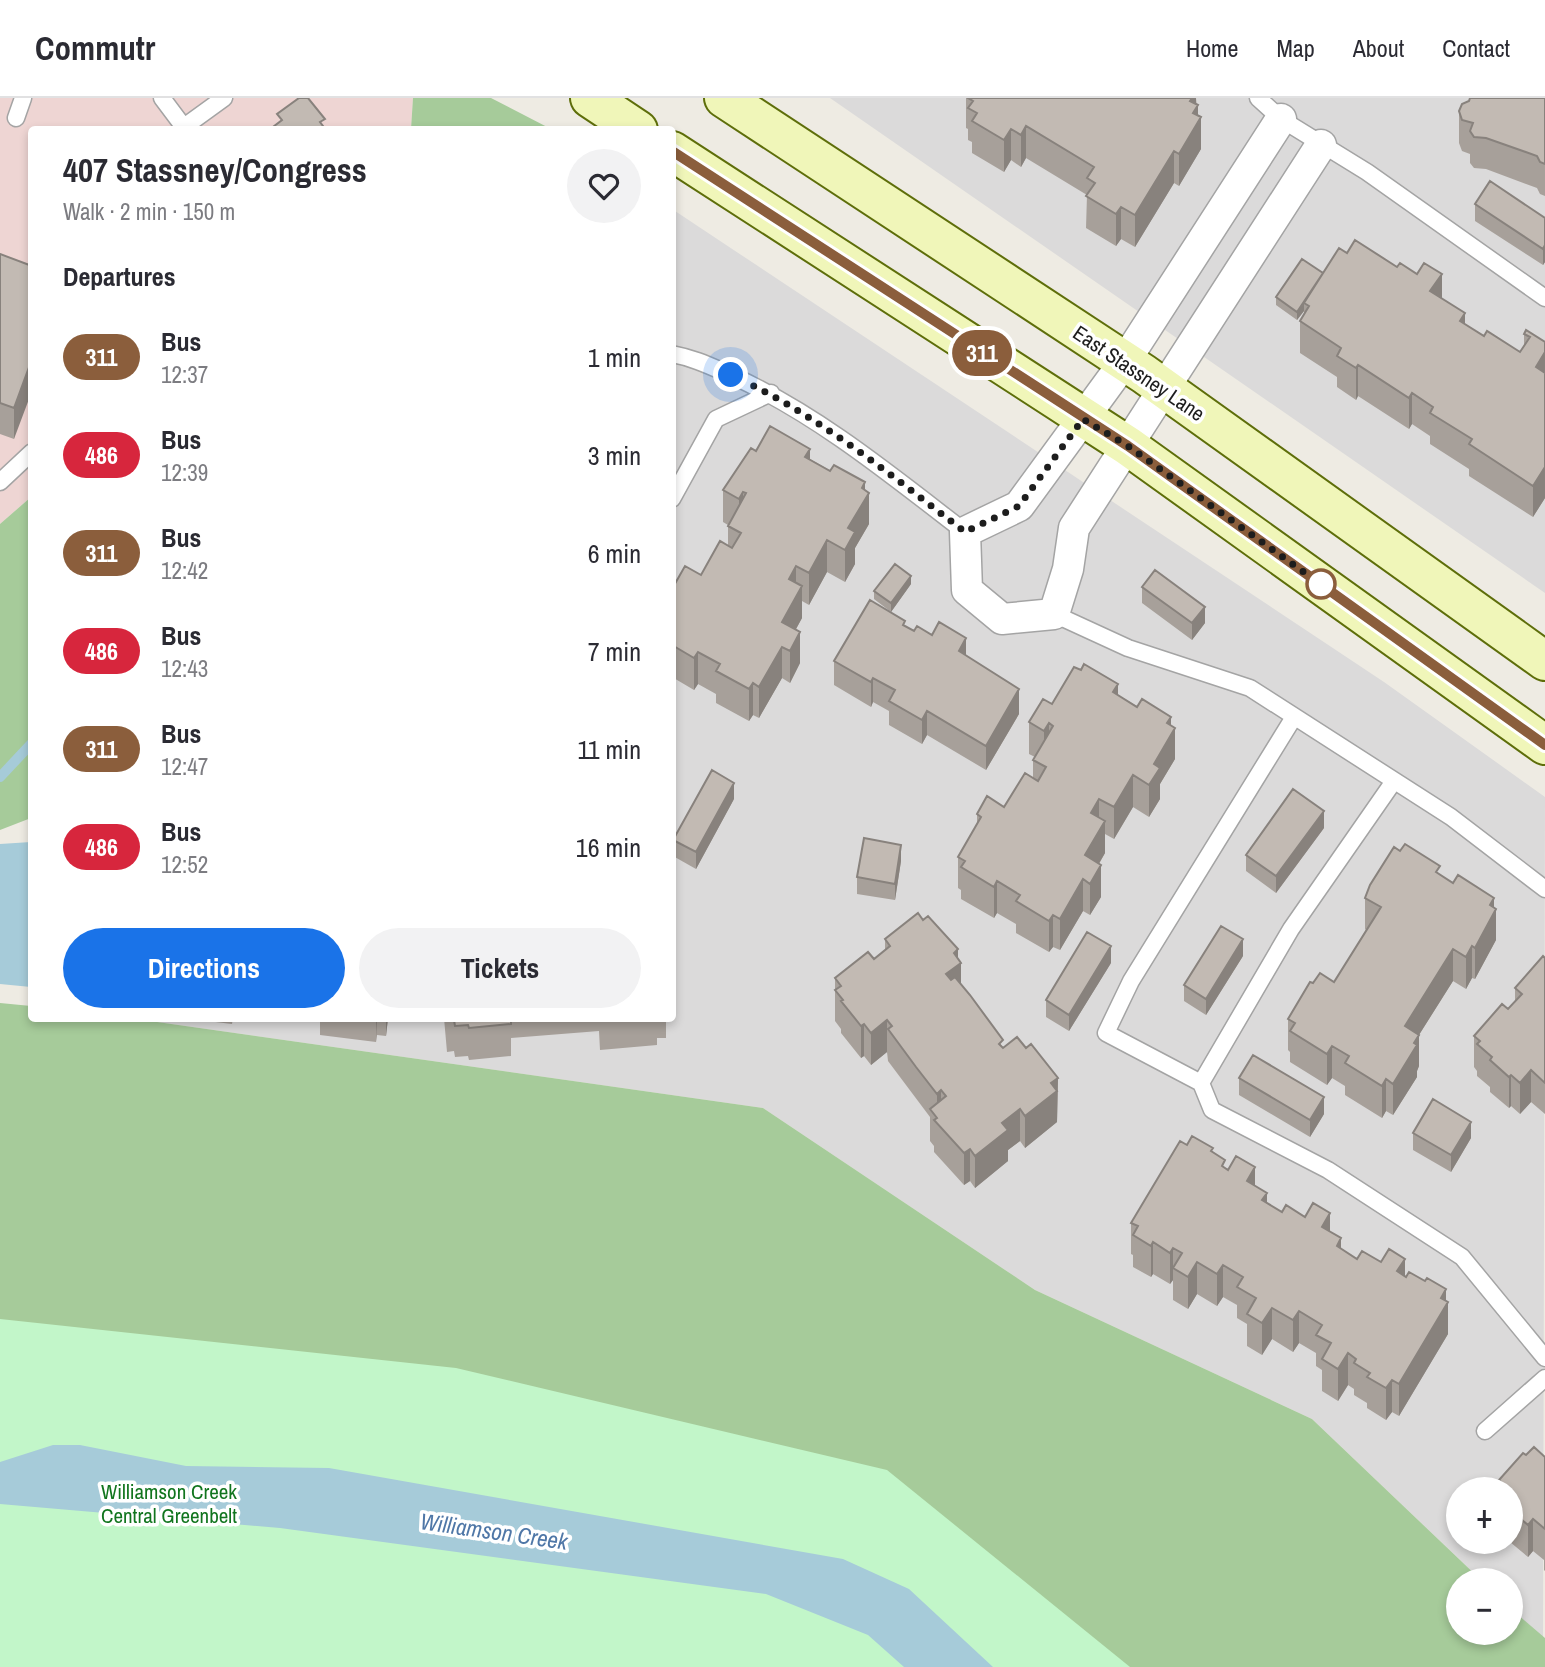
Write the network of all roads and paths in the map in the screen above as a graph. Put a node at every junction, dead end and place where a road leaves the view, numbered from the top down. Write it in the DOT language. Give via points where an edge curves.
graph roads {
  1 [pos="23,98"];
  2 [pos="162,98"];
  3 [pos="224,98"];
  4 [pos="590,98"];
  5 [pos="724,98"];
  6 [pos="1258,98"];
  7 [pos="16,118"];
  8 [pos="1281,119"];
  9 [pos="183,126"];
  10 [pos="188,126"];
  11 [pos="632,126"];
  12 [pos="1321,145"];
  13 [pos="676,154"];
  14 [pos="1545,298"];
  15 [pos="676,355"];
  16 [pos="1125,361"];
  17 [pos="1165,389"];
  18 [pos="771,393"];
  19 [pos="1083,419"];
  20 [pos="1128,446"];
  21 [pos="28,456"];
  22 [pos="0,482"];
  23 [pos="676,492"];
  24 [pos="965,532"];
  25 [pos="1054,614"];
  26 [pos="1545,661"];
  27 [pos="1294,717"];
  28 [pos="1545,745"];
  29 [pos="1394,781"];
  30 [pos="1545,889"];
  31 [pos="1201,1083"];
  32 [pos="1545,1359"];
  33 [pos="1545,1378"];
  34 [pos="1485,1431"];
  1 -- 7 [label="lane"];
  2 -- 9 [label="lane"];
  3 -- 10 [label="lane"];
  4 -- 11 [label="main road"];
  5 -- 16 [label="main road, East Stassney Lane"];
  6 -- 8 [label="lane"];
  8 -- 12 [label="lane"];
  8 -- 16 [label="street"];
  12 -- 14 [label="lane" via="1367,172"];
  12 -- 17 [label="street"];
  13 -- 19 [label="main road"];
  15 -- 18 [label="lane"];
  16 -- 17 [label="main road, East Stassney Lane"];
  16 -- 19 [label="street"];
  17 -- 20 [label="street"];
  17 -- 26 [label="main road, East Stassney Lane"];
  18 -- 23 [label="lane" via="716,419"];
  18 -- 24 [label="lane" via="856,448"];
  19 -- 20 [label="main road"];
  19 -- 24 [label="street" via="1019,506"];
  20 -- 25 [label="street" via="1074,528"];
  20 -- 28 [label="main road"];
  21 -- 22 [label="lane"];
  24 -- 25 [label="street" via="967,590 1002,619"];
  25 -- 27 [label="lane" via="1128,649 1250,688"];
  27 -- 29 [label="lane"];
  27 -- 31 [label="lane" via="1131,981 1106,1033"];
  29 -- 30 [label="lane" via="1451,817"];
  29 -- 31 [label="lane" via="1291,929"];
  31 -- 32 [label="lane" via="1212,1110 1328,1170 1462,1257"];
  33 -- 34 [label="lane"];
}
